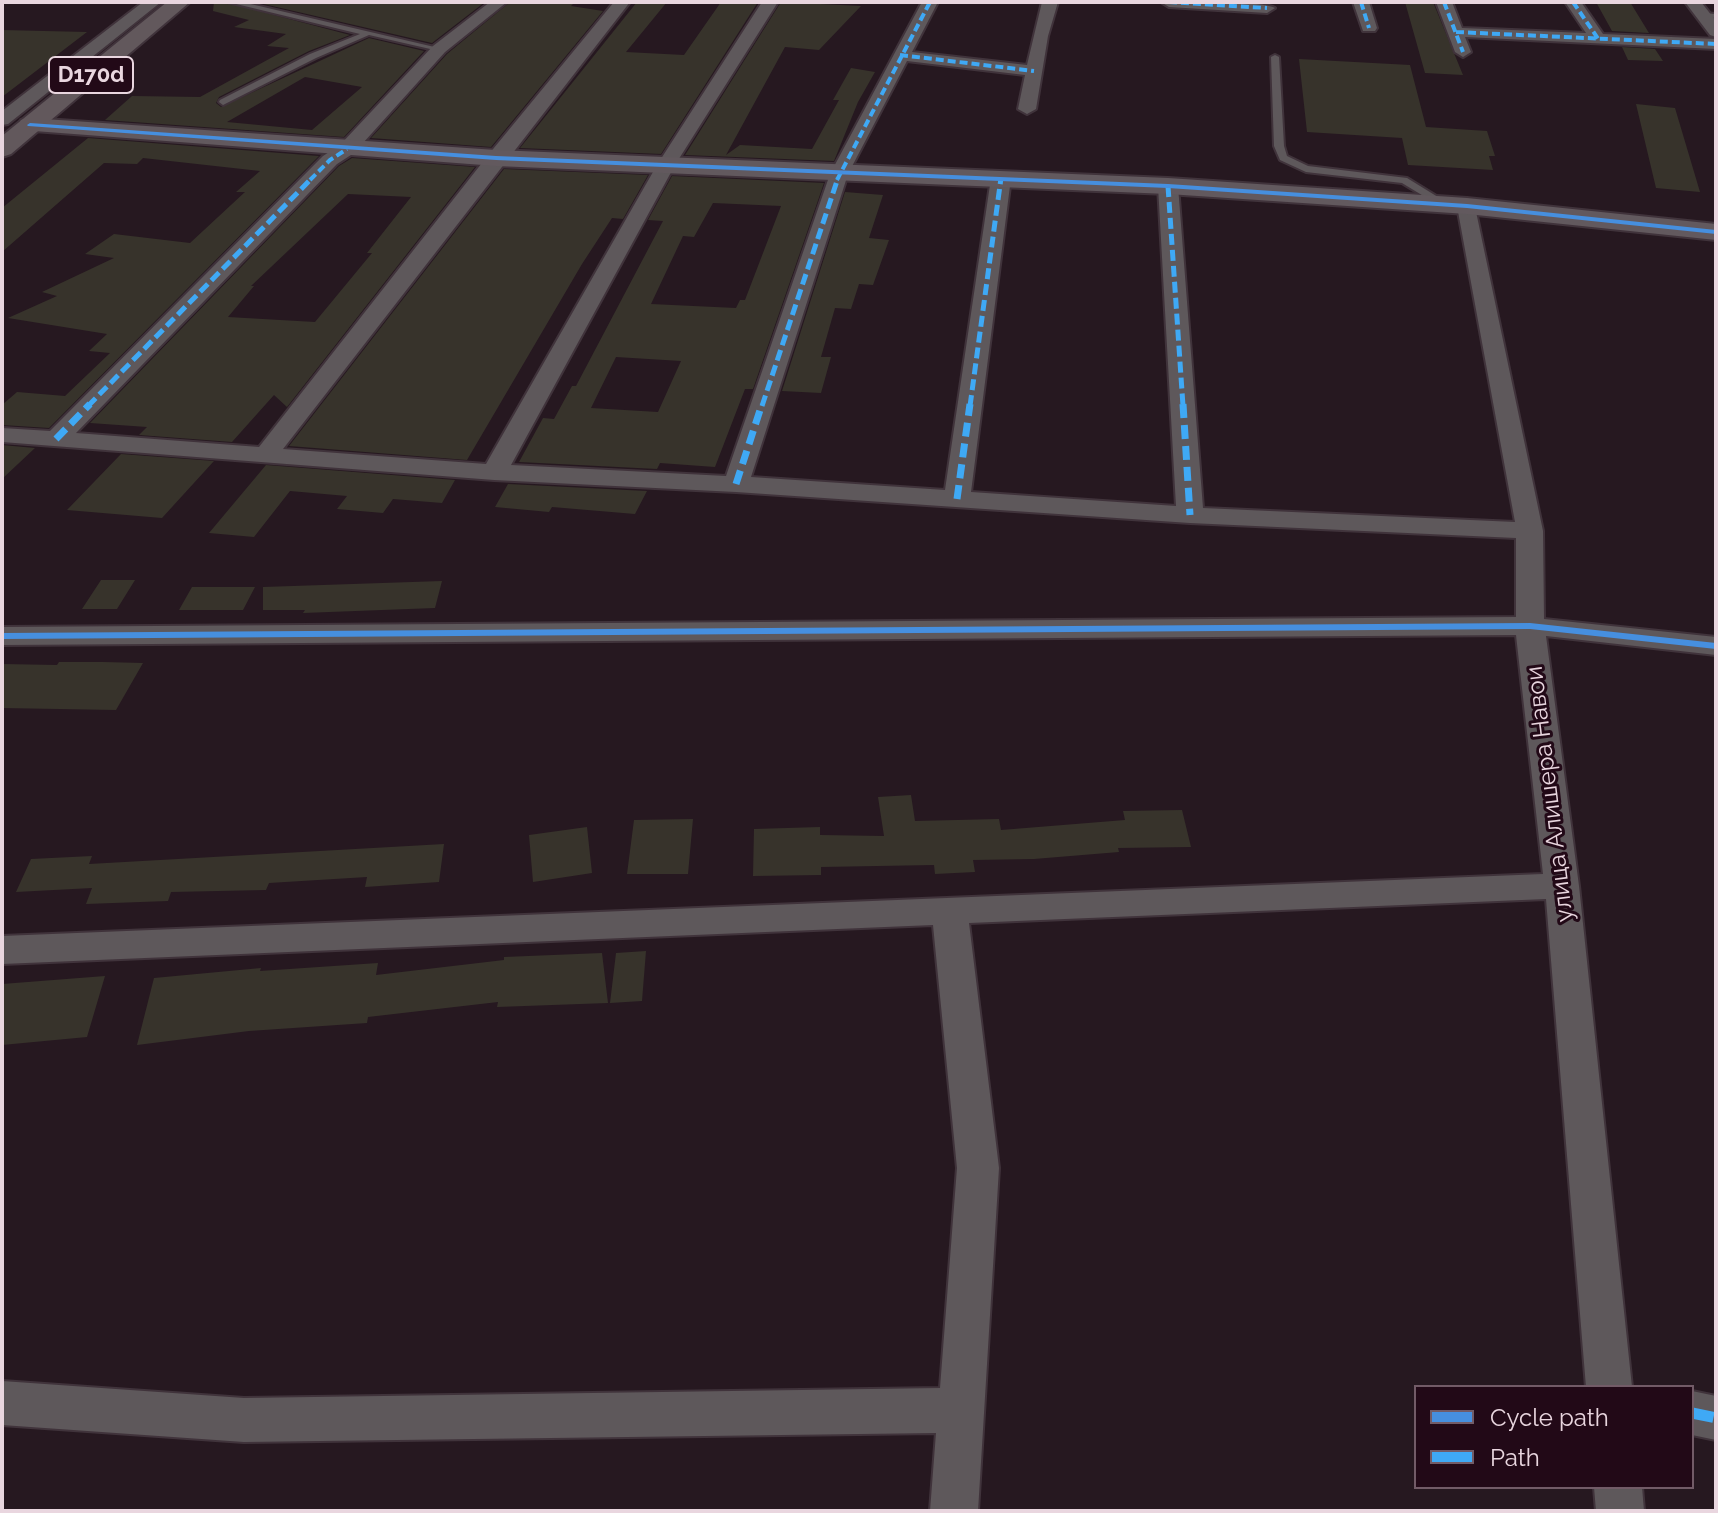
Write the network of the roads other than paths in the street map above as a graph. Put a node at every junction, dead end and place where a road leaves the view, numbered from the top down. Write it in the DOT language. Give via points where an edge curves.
graph roads {
  1 [pos="153,2"];
  2 [pos="180,2"];
  3 [pos="232,2"];
  4 [pos="499,2"];
  5 [pos="622,2"];
  6 [pos="770,2"];
  7 [pos="930,2"];
  8 [pos="1050,2"];
  9 [pos="1169,2"];
  10 [pos="1361,2"];
  11 [pos="1444,2"];
  12 [pos="1573,2"];
  13 [pos="1267,8"];
  14 [pos="1704,11"];
  15 [pos="1369,28"];
  16 [pos="1456,32"];
  17 [pos="1716,32"];
  18 [pos="367,34"];
  19 [pos="1599,40"];
  20 [pos="1716,44"];
  21 [pos="439,49"];
  22 [pos="1463,52"];
  23 [pos="900,55"];
  24 [pos="1275,57"];
  25 [pos="1034,71"];
  26 [pos="223,102"];
  27 [pos="1027,109"];
  28 [pos="2,120"];
  29 [pos="30,125"];
  30 [pos="2,149"];
  31 [pos="347,149"];
  32 [pos="496,158"];
  33 [pos="666,165"];
  34 [pos="839,174"];
  35 [pos="1001,178"];
  36 [pos="1168,186"];
  37 [pos="1455,205"];
  38 [pos="1716,232"];
  39 [pos="2,435"];
  40 [pos="56,439"];
  41 [pos="266,454"];
  42 [pos="494,472"];
  43 [pos="736,484"];
  44 [pos="957,499"];
  45 [pos="1190,515"];
  46 [pos="1530,531"];
  47 [pos="1530,626"];
  48 [pos="2,636"];
  49 [pos="1716,646"];
  50 [pos="1562,886"];
  51 [pos="950,913"];
  52 [pos="2,950"];
  53 [pos="1609,1385"];
  54 [pos="2,1403"];
  55 [pos="963,1410"];
  56 [pos="1694,1413"];
  57 [pos="1716,1418"];
  58 [pos="1618,1489"];
  59 [pos="954,1511"];
  60 [pos="1620,1511"];
  1 -- 28 [label="street"];
  2 -- 29 [label="main road, D170d"];
  3 -- 18 [label="lane"];
  4 -- 21 [label="street"];
  5 -- 32 [label="street"];
  6 -- 33 [label="street"];
  7 -- 23 [label="street"];
  8 -- 25 [label="street"];
  9 -- 13 [label="street"];
  10 -- 15 [label="street"];
  11 -- 16 [label="street"];
  12 -- 19 [label="street"];
  14 -- 17 [label="street"];
  16 -- 19 [label="street"];
  16 -- 22 [label="street"];
  18 -- 21 [label="lane"];
  18 -- 26 [label="lane"];
  19 -- 20 [label="street"];
  21 -- 31 [label="street"];
  23 -- 25 [label="street"];
  23 -- 34 [label="street"];
  24 -- 37 [label="lane" via="1283,158 1306,169 1404,180"];
  25 -- 27 [label="street"];
  29 -- 30 [label="main road, D170d"];
  29 -- 31 [label="street"];
  31 -- 32 [label="street"];
  31 -- 40 [label="street" via="330,160"];
  32 -- 33 [label="street"];
  32 -- 41 [label="street"];
  33 -- 34 [label="street"];
  33 -- 42 [label="street"];
  34 -- 35 [label="street"];
  34 -- 43 [label="street"];
  35 -- 36 [label="street"];
  35 -- 44 [label="street"];
  36 -- 37 [label="street"];
  36 -- 45 [label="street"];
  37 -- 38 [label="street"];
  37 -- 46 [label="street, улица Алишера Навои"];
  39 -- 40 [label="street"];
  40 -- 41 [label="street"];
  41 -- 42 [label="street"];
  42 -- 43 [label="street"];
  43 -- 44 [label="street"];
  44 -- 45 [label="street"];
  45 -- 46 [label="street"];
  46 -- 47 [label="street, улица Алишера Навои"];
  47 -- 48 [label="street"];
  47 -- 49 [label="street"];
  47 -- 50 [label="street, улица Алишера Навои"];
  50 -- 51 [label="street"];
  50 -- 53 [label="street, улица Алишера Навои"];
  51 -- 52 [label="street"];
  51 -- 55 [label="street" via="978,1168"];
  54 -- 55 [label="street" via="244,1420"];
  55 -- 59 [label="street"];
  56 -- 57 [label="street"];
  58 -- 60 [label="street"];
}
